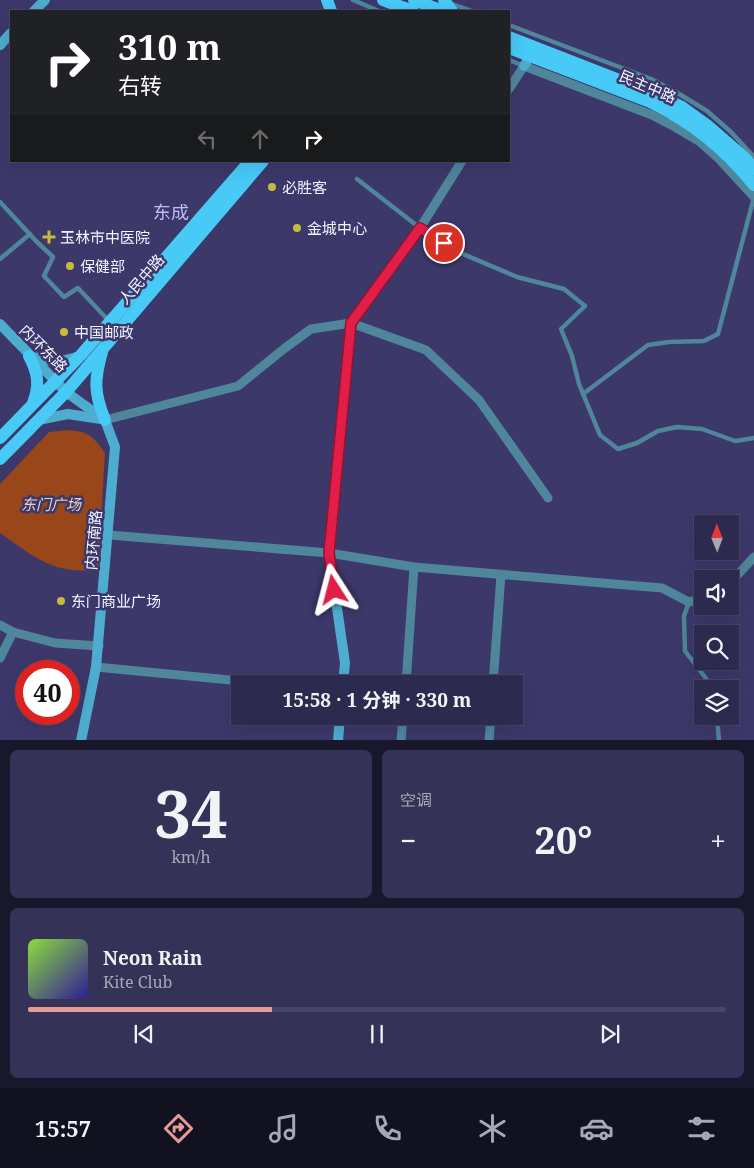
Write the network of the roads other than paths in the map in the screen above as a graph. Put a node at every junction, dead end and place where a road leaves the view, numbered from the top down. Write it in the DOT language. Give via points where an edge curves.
graph roads {
  1 [pos="45,0"];
  2 [pos="353,0"];
  3 [pos="385,5"];
  4 [pos="445,5"];
  5 [pos="409,6"];
  6 [pos="35,10"];
  7 [pos="468,10"];
  8 [pos="510,25"];
  9 [pos="510,37"];
  10 [pos="510,49"];
  11 [pos="510,60"];
  12 [pos="527,61"];
  13 [pos="510,87"];
  14 [pos="754,157"];
  15 [pos="249,162"];
  16 [pos="262,162"];
  17 [pos="461,162"];
  18 [pos="754,169"];
  19 [pos="357,178"];
  20 [pos="754,185"];
  21 [pos="754,197"];
  22 [pos="0,202"];
  23 [pos="420,228"];
  24 [pos="30,234"];
  25 [pos="0,259"];
  26 [pos="110,322"];
  27 [pos="351,323"];
  28 [pos="0,324"];
  29 [pos="103,349"];
  30 [pos="81,355"];
  31 [pos="29,356"];
  32 [pos="57,382"];
  33 [pos="66,392"];
  34 [pos="583,394"];
  35 [pos="32,406"];
  36 [pos="38,420"];
  37 [pos="105,420"];
  38 [pos="0,438"];
  39 [pos="754,438"];
  40 [pos="0,459"];
  41 [pos="548,498"];
  42 [pos="109,535"];
  43 [pos="329,553"];
  44 [pos="754,557"];
  45 [pos="414,567"];
  46 [pos="739,573"];
  47 [pos="501,575"];
  48 [pos="694,601"];
  49 [pos="690,602"];
  50 [pos="0,626"];
  51 [pos="13,632"];
  52 [pos="99,646"];
  53 [pos="0,658"];
  54 [pos="96,667"];
  55 [pos="344,675"];
  56 [pos="407,675"];
  57 [pos="494,675"];
  58 [pos="231,680"];
  59 [pos="707,680"];
  60 [pos="339,725"];
  61 [pos="402,725"];
  62 [pos="490,725"];
  63 [pos="718,725"];
  64 [pos="81,740"];
  65 [pos="338,740"];
  66 [pos="401,740"];
  67 [pos="489,740"];
  68 [pos="719,740"];
  1 -- 6 [label="main road"];
  2 -- 3 [label="lane"];
  3 -- 5 [label="main road"];
  4 -- 5 [label="main road"];
  4 -- 7 [label="lane"];
  8 -- 14 [label="lane" via="676,92 707,111"];
  9 -- 18 [label="main road, 民主中路" via="682,107 707,125"];
  10 -- 12 [label="main road, 民主中路"];
  11 -- 12 [label="lane"];
  12 -- 13 [label="street"];
  12 -- 20 [label="main road, 民主中路" via="650,102 672,113 721,149"];
  12 -- 21 [label="street" via="652,115 700,142"];
  15 -- 26 [label="main road, 人民中路"];
  16 -- 29 [label="main road, 人民中路"];
  17 -- 23 [label="street"];
  19 -- 23 [label="lane"];
  21 -- 34 [label="lane" via="718,334 704,341 648,345"];
  22 -- 24 [label="lane"];
  23 -- 27 [label="street"];
  23 -- 34 [label="lane" via="456,251 517,277 564,289 585,306 561,328"];
  24 -- 25 [label="lane"];
  24 -- 26 [label="lane" via="53,257 44,276 64,297 78,288"];
  26 -- 30 [label="main road, 人民中路"];
  27 -- 37 [label="street" via="311,330 238,386"];
  27 -- 41 [label="street" via="426,350 479,400"];
  27 -- 43 [label="main road"];
  28 -- 31 [label="main road, 内环东路"];
  29 -- 33 [label="main road, 人民中路"];
  29 -- 37 [label="main road" via="95,378"];
  30 -- 31 [label="main road" via="65,361 48,362"];
  30 -- 32 [label="main road, 人民中路"];
  31 -- 32 [label="main road, 内环东路"];
  31 -- 35 [label="main road" via="37,372 38,386"];
  32 -- 33 [label="main road, 内环东路"];
  32 -- 35 [label="main road, 人民中路"];
  33 -- 36 [label="main road, 人民中路"];
  33 -- 37 [label="main road"];
  34 -- 39 [label="lane" via="600,435 618,449 658,431 677,427 702,429 735,441"];
  35 -- 38 [label="main road, 人民中路"];
  36 -- 37 [label="main road" via="68,414"];
  36 -- 40 [label="main road, 人民中路"];
  37 -- 42 [label="main road, 内环南路" via="115,446"];
  42 -- 43 [label="street"];
  42 -- 52 [label="main road, 内环南路"];
  43 -- 45 [label="street"];
  43 -- 55 [label="main road" via="345,663"];
  44 -- 46 [label="street"];
  45 -- 47 [label="street"];
  45 -- 56 [label="street"];
  47 -- 49 [label="street" via="662,588"];
  47 -- 57 [label="street"];
  48 -- 49 [label="street"];
  49 -- 59 [label="lane" via="684,616 685,651"];
  50 -- 51 [label="street"];
  51 -- 52 [label="street" via="55,643"];
  51 -- 53 [label="street"];
  52 -- 54 [label="main road, 内环南路"];
  54 -- 58 [label="street"];
  54 -- 64 [label="main road, 内环南路"];
  60 -- 65 [label="main road"];
  61 -- 66 [label="street"];
  62 -- 67 [label="street"];
  63 -- 68 [label="lane"];
}
